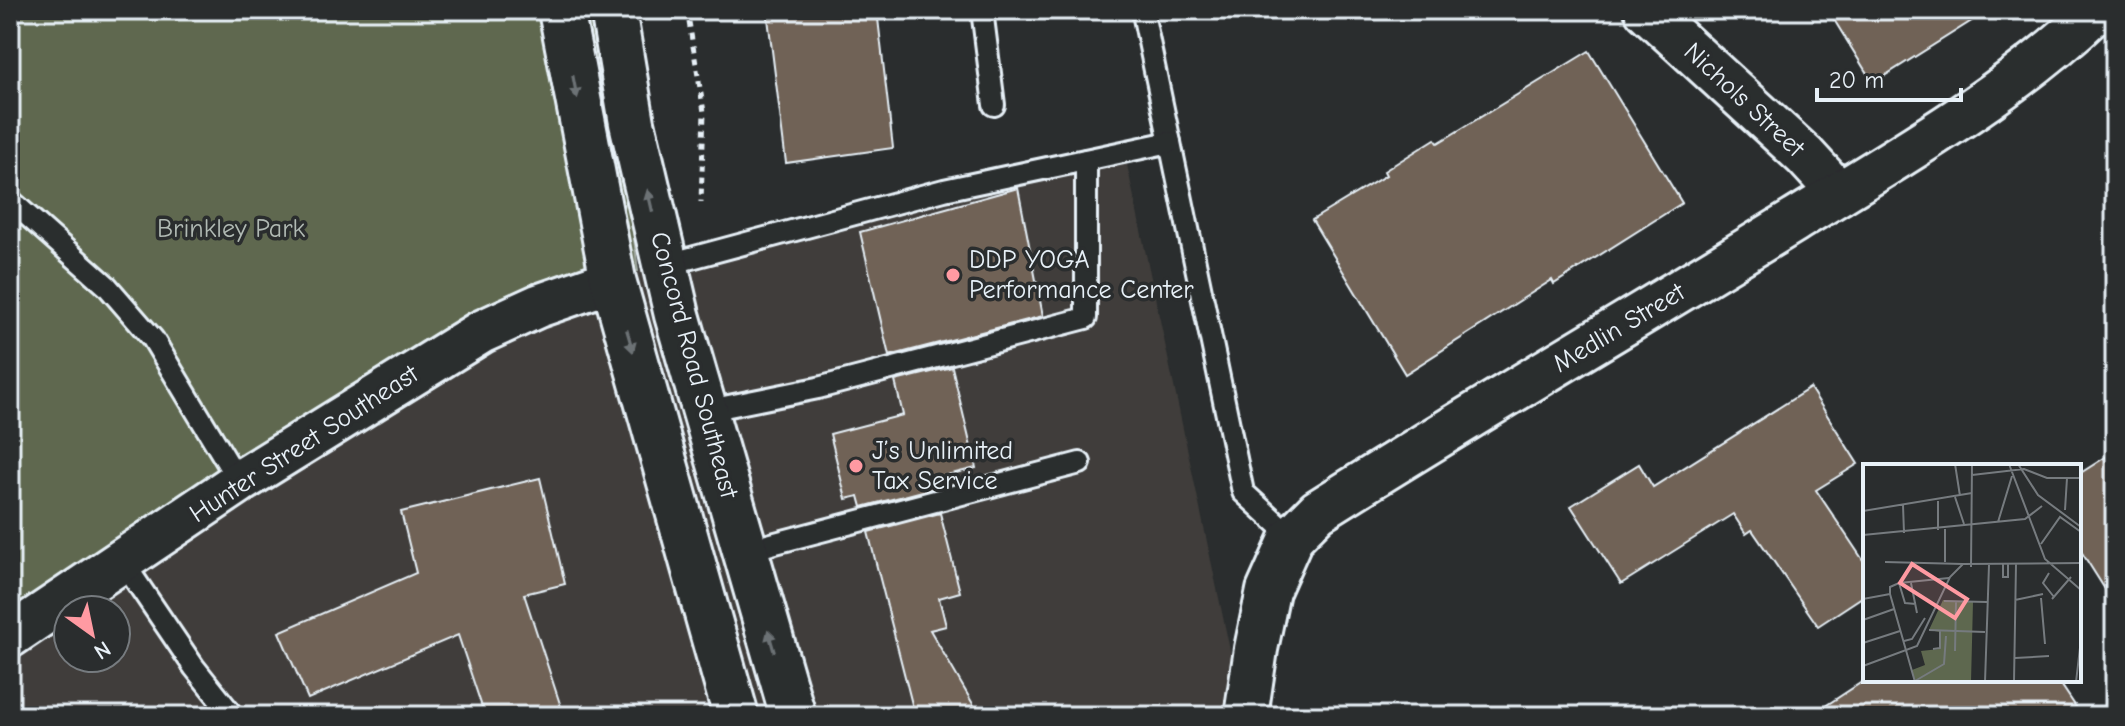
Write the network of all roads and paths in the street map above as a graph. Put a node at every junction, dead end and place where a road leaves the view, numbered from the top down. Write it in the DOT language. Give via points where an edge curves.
graph roads {
  1 [pos="561,10"];
  2 [pos="613,10"];
  3 [pos="982,10"];
  4 [pos="1646,10"];
  5 [pos="2097,10"];
  6 [pos="1143,13"];
  7 [pos="994,105"];
  8 [pos="1170,142"];
  9 [pos="1086,160"];
  10 [pos="1839,193"];
  11 [pos="10,200"];
  12 [pos="665,265"];
  13 [pos="613,280"];
  14 [pos="704,411"];
  15 [pos="1080,463"];
  16 [pos="239,482"];
  17 [pos="1292,537"];
  18 [pos="745,551"];
  19 [pos="123,562"];
  20 [pos="10,636"];
  21 [pos="233,716"];
  22 [pos="736,716"];
  23 [pos="793,716"];
  24 [pos="1246,716"];
  1 -- 13 [label="main road, Concord Road Southeast, one-way"];
  12 -- 2 [label="main road, Concord Road Southeast, one-way"];
  3 -- 7 [label="lane"];
  4 -- 10 [label="street, Nichols Street"];
  5 -- 10 [label="street, Medlin Street" via="1999,91"];
  6 -- 8 [label="lane"];
  8 -- 9 [label="lane"];
  8 -- 17 [label="lane" via="1243,492"];
  9 -- 12 [label="lane" via="944,190"];
  9 -- 14 [label="lane" via="1086,318 818,388"];
  10 -- 17 [label="street, Medlin Street" via="1318,511"];
  11 -- 16 [label="lane" via="107,286 153,339"];
  12 -- 14 [label="main road, Concord Road Southeast"];
  13 -- 16 [label="street, Hunter Street Southeast" via="481,332"];
  13 -- 22 [label="main road, Concord Road Southeast, one-way"];
  14 -- 18 [label="main road, Concord Road Southeast"];
  15 -- 18 [label="lane"];
  16 -- 19 [label="street, Hunter Street Southeast"];
  17 -- 24 [label="street, Medlin Street" via="1268,591"];
  23 -- 18 [label="main road, Concord Road Southeast, one-way"];
  19 -- 20 [label="street, Hunter Street Southeast"];
  19 -- 21 [label="lane"];
}
